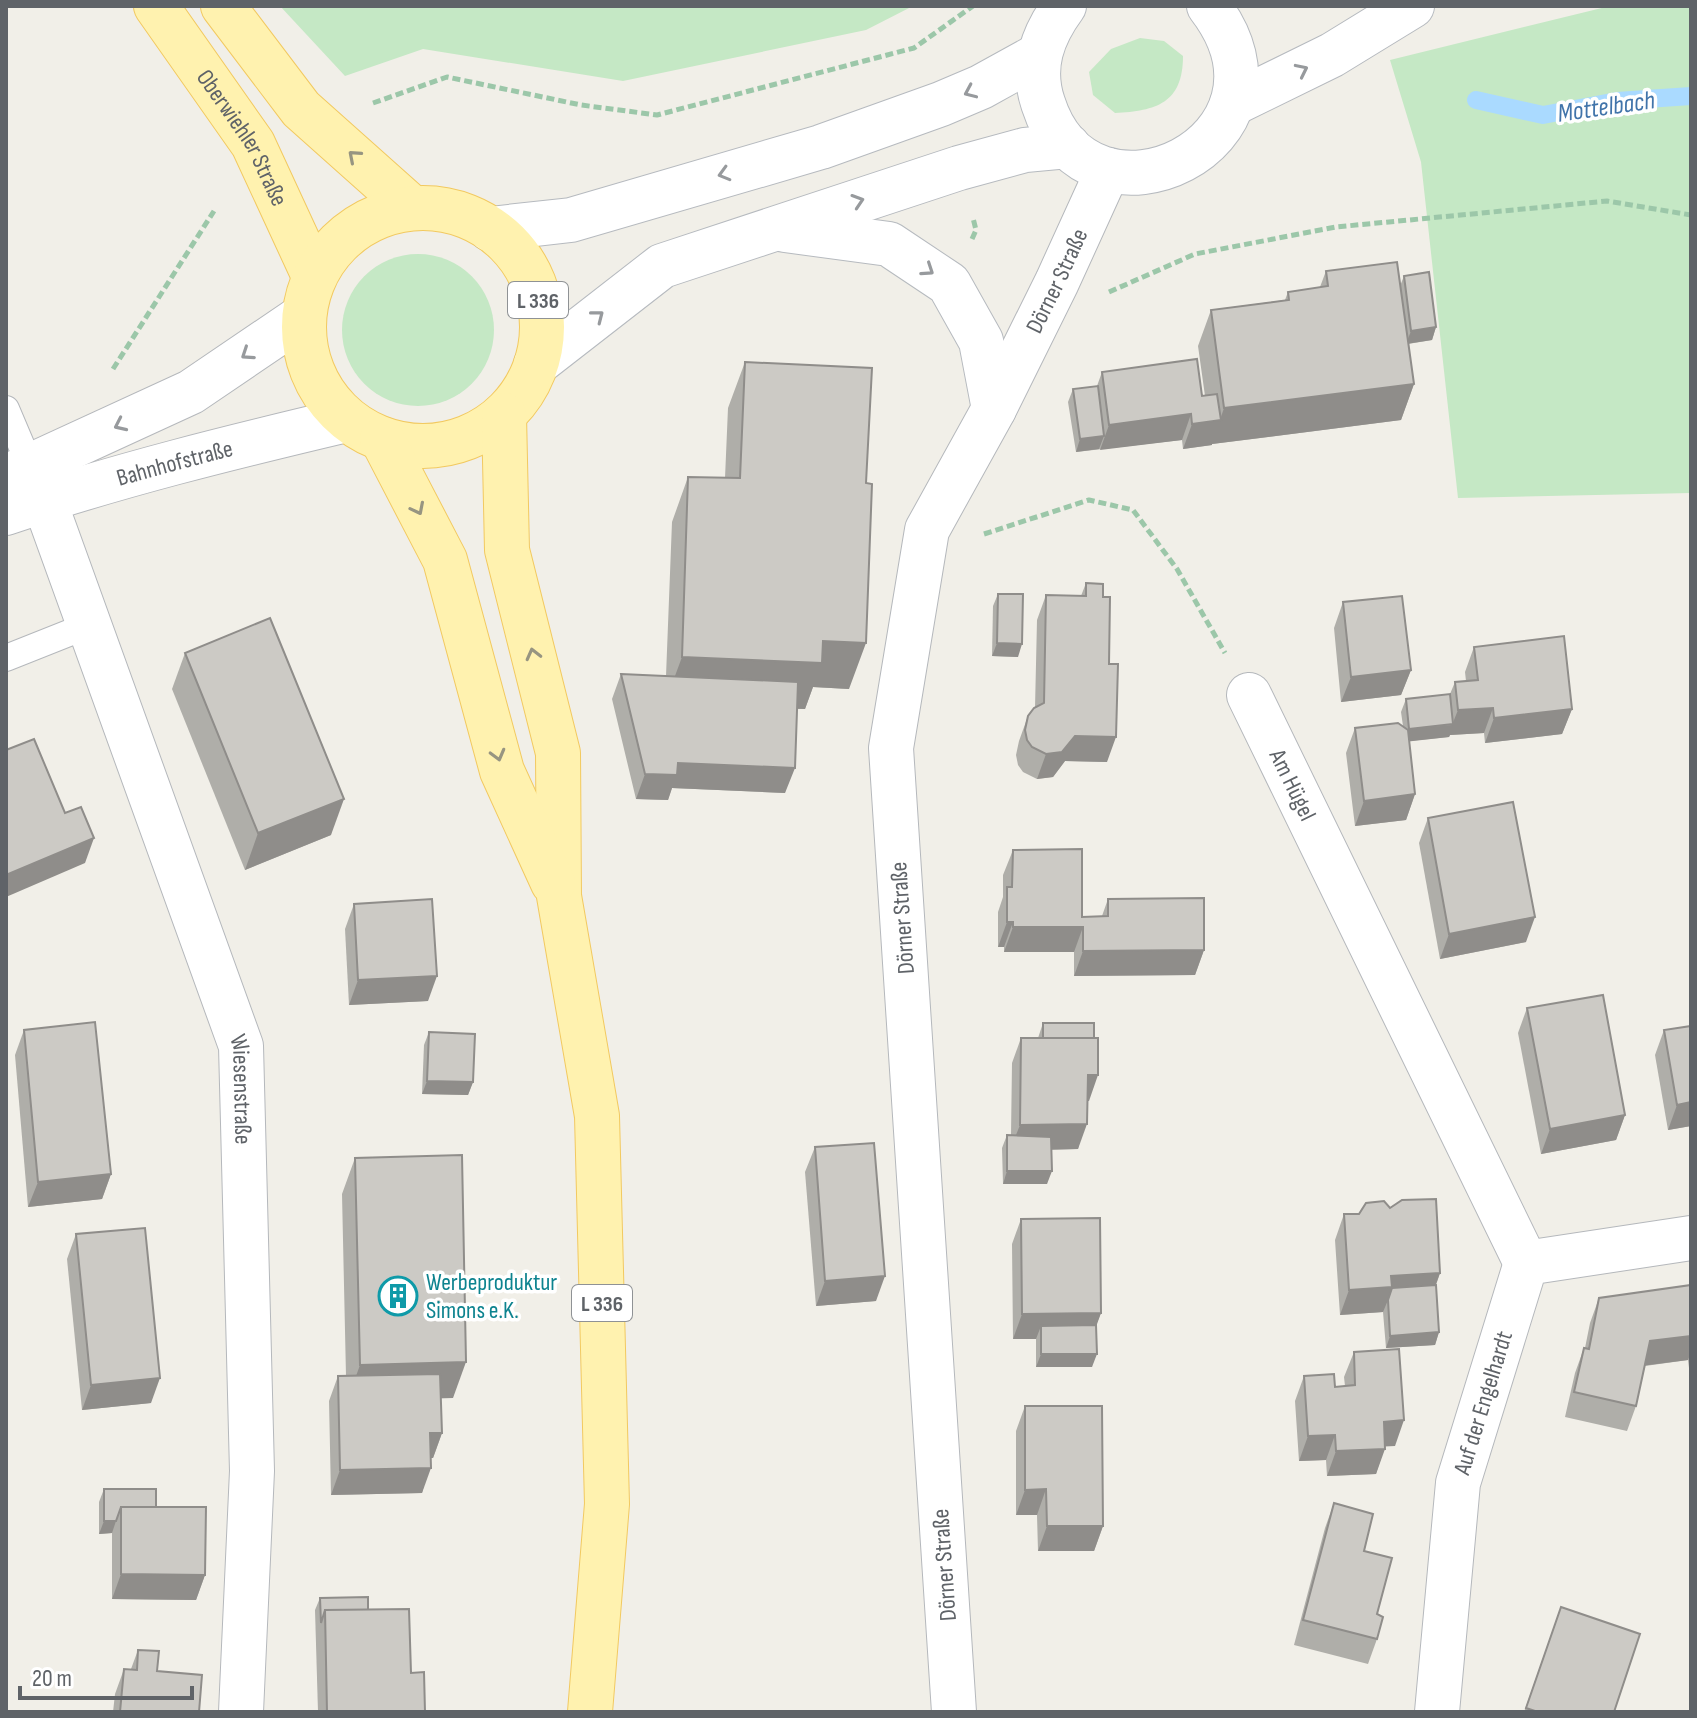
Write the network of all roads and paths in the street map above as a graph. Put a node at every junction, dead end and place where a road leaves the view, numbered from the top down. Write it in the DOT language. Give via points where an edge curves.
graph roads {
  1 [pos="156,6"];
  2 [pos="223,6"];
  3 [pos="973,6"];
  4 [pos="1064,6"];
  5 [pos="1209,6"];
  6 [pos="1412,6"];
  7 [pos="1039,55"];
  8 [pos="372,104"];
  9 [pos="1232,104"];
  10 [pos="1068,146"];
  11 [pos="1108,170"];
  12 [pos="412,208"];
  13 [pos="214,211"];
  14 [pos="1691,215"];
  15 [pos="775,228"];
  16 [pos="490,229"];
  17 [pos="309,296"];
  18 [pos="1038,319"];
  19 [pos="536,364"];
  20 [pos="112,371"];
  21 [pos="6,409"];
  22 [pos="994,409"];
  23 [pos="504,415"];
  24 [pos="364,430"];
  25 [pos="22,490"];
  26 [pos="927,530"];
  27 [pos="89,625"];
  28 [pos="6,658"];
  29 [pos="1249,695"];
  30 [pos="559,896"];
  31 [pos="1691,1238"];
  32 [pos="1526,1263"];
  33 [pos="241,1712"];
  34 [pos="590,1712"];
  35 [pos="954,1712"];
  36 [pos="1437,1712"];
  1 -- 17 [label="main road, Oberwiehler Straße / L 336" via="253,144"];
  12 -- 2 [label="main road, one-way" via="301,109"];
  3 -- 8 [label="path" via="914,48 657,115 447,77"];
  4 -- 7 [label="street" via="1048,28"];
  5 -- 9 [label="street" via="1233,49"];
  9 -- 6 [label="street, one-way" via="1332,55"];
  7 -- 10 [label="street" via="1038,88 1048,120"];
  7 -- 16 [label="street, one-way" via="941,104 821,147 571,220"];
  9 -- 11 [label="street" via="1218,132 1197,153 1169,168 1139,174"];
  10 -- 11 [label="street"];
  15 -- 10 [label="street, one-way" via="959,168 1025,150"];
  11 -- 18 [label="street, Dörner Straße"];
  12 -- 16 [label="main road, L 336" via="453,212"];
  12 -- 17 [label="main road, L 336" via="382,214 354,229 331,250"];
  13 -- 20 [label="path"];
  14 -- 18 [label="path" via="1607,201 1336,227 1195,254"];
  19 -- 15 [label="street, one-way" via="662,266"];
  15 -- 22 [label="street, one-way" via="889,244 949,284 981,341"];
  16 -- 19 [label="main road, L 336" via="518,256 536,289 542,327"];
  17 -- 24 [label="main road, L 336" via="306,355 321,390"];
  17 -- 25 [label="street, Bahnhofstraße, one-way" via="191,392"];
  18 -- 22 [label="street, Dörner Straße"];
  19 -- 23 [label="main road, L 336"];
  21 -- 25 [label="lane, Wiesenstraße"];
  22 -- 26 [label="street, Dörner Straße"];
  23 -- 24 [label="main road, L 336" via="477,434 446,444 414,446"];
  30 -- 23 [label="main road, L 336, one-way" via="558,753 507,550"];
  24 -- 25 [label="street, Bahnhofstraße" via="217,450"];
  24 -- 30 [label="main road, L 336, one-way" via="445,560 502,771"];
  25 -- 27 [label="street, Wiesenstraße"];
  26 -- 29 [label="path" via="977,536 1089,500 1133,510 1177,569"];
  26 -- 35 [label="street, Dörner Straße" via="891,748"];
  27 -- 28 [label="lane"];
  27 -- 33 [label="street, Wiesenstraße" via="241,1046 252,1471"];
  29 -- 32 [label="street, Am Hügel"];
  30 -- 34 [label="main road, L 336" via="597,1116 607,1504"];
  31 -- 32 [label="street"];
  32 -- 36 [label="street, Auf der Engelhardt" via="1458,1483"];
}
